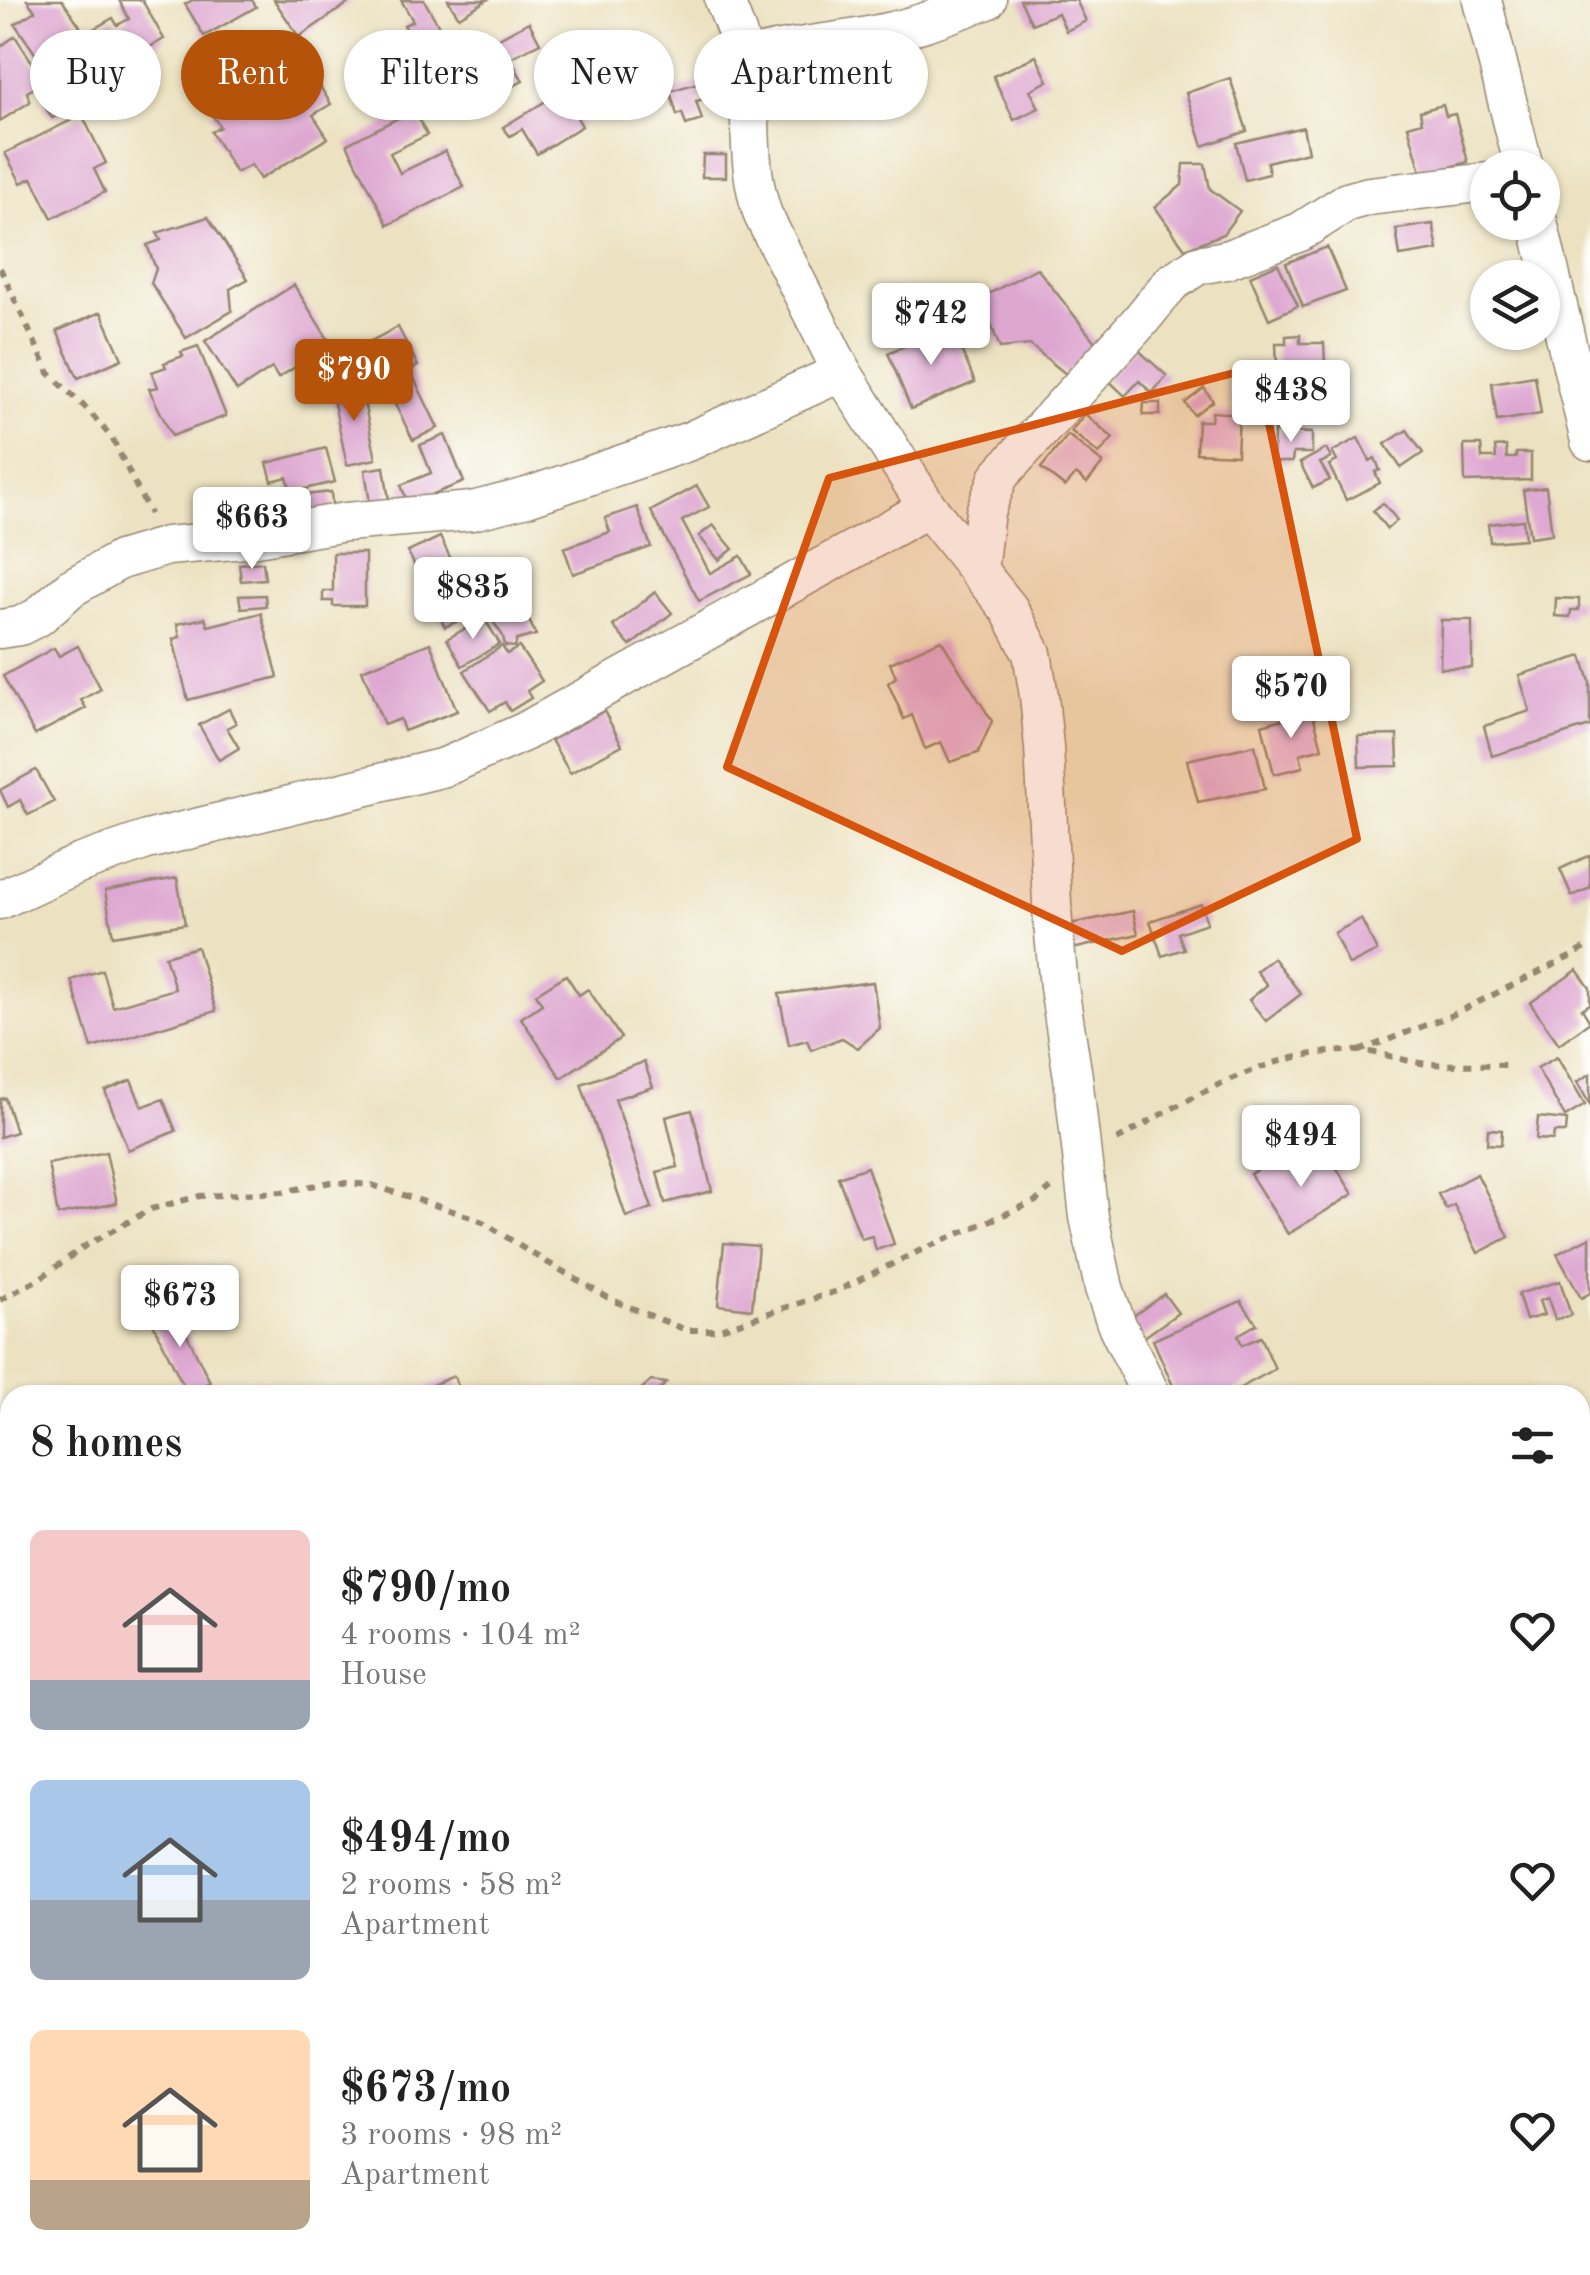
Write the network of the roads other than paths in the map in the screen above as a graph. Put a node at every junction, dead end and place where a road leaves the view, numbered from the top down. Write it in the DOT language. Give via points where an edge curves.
graph roads {
  1 [pos="724,0"];
  2 [pos="987,0"];
  3 [pos="1482,0"];
  4 [pos="734,30"];
  5 [pos="895,30"];
  6 [pos="749,120"];
  7 [pos="1520,150"];
  8 [pos="1470,184"];
  9 [pos="1542,240"];
  10 [pos="842,372"];
  11 [pos="1590,440"];
  12 [pos="928,508"];
  13 [pos="978,570"];
  14 [pos="0,629"];
  15 [pos="0,900"];
  16 [pos="1146,1385"];
  1 -- 4 [label="street"];
  2 -- 5 [label="street"];
  3 -- 7 [label="street"];
  6 -- 10 [label="street" via="754,189 763,215"];
  8 -- 13 [label="street" via="1347,202 1300,232 1198,265 1171,283 999,476 985,512"];
  9 -- 11 [label="street"];
  10 -- 12 [label="street"];
  10 -- 14 [label="street" via="690,441 527,497 472,511 167,546 120,560 38,617"];
  12 -- 13 [label="street"];
  12 -- 15 [label="street" via="524,732 461,760 148,840"];
  13 -- 16 [label="street" via="1032,653 1056,955 1088,1217 1116,1323"];
}
